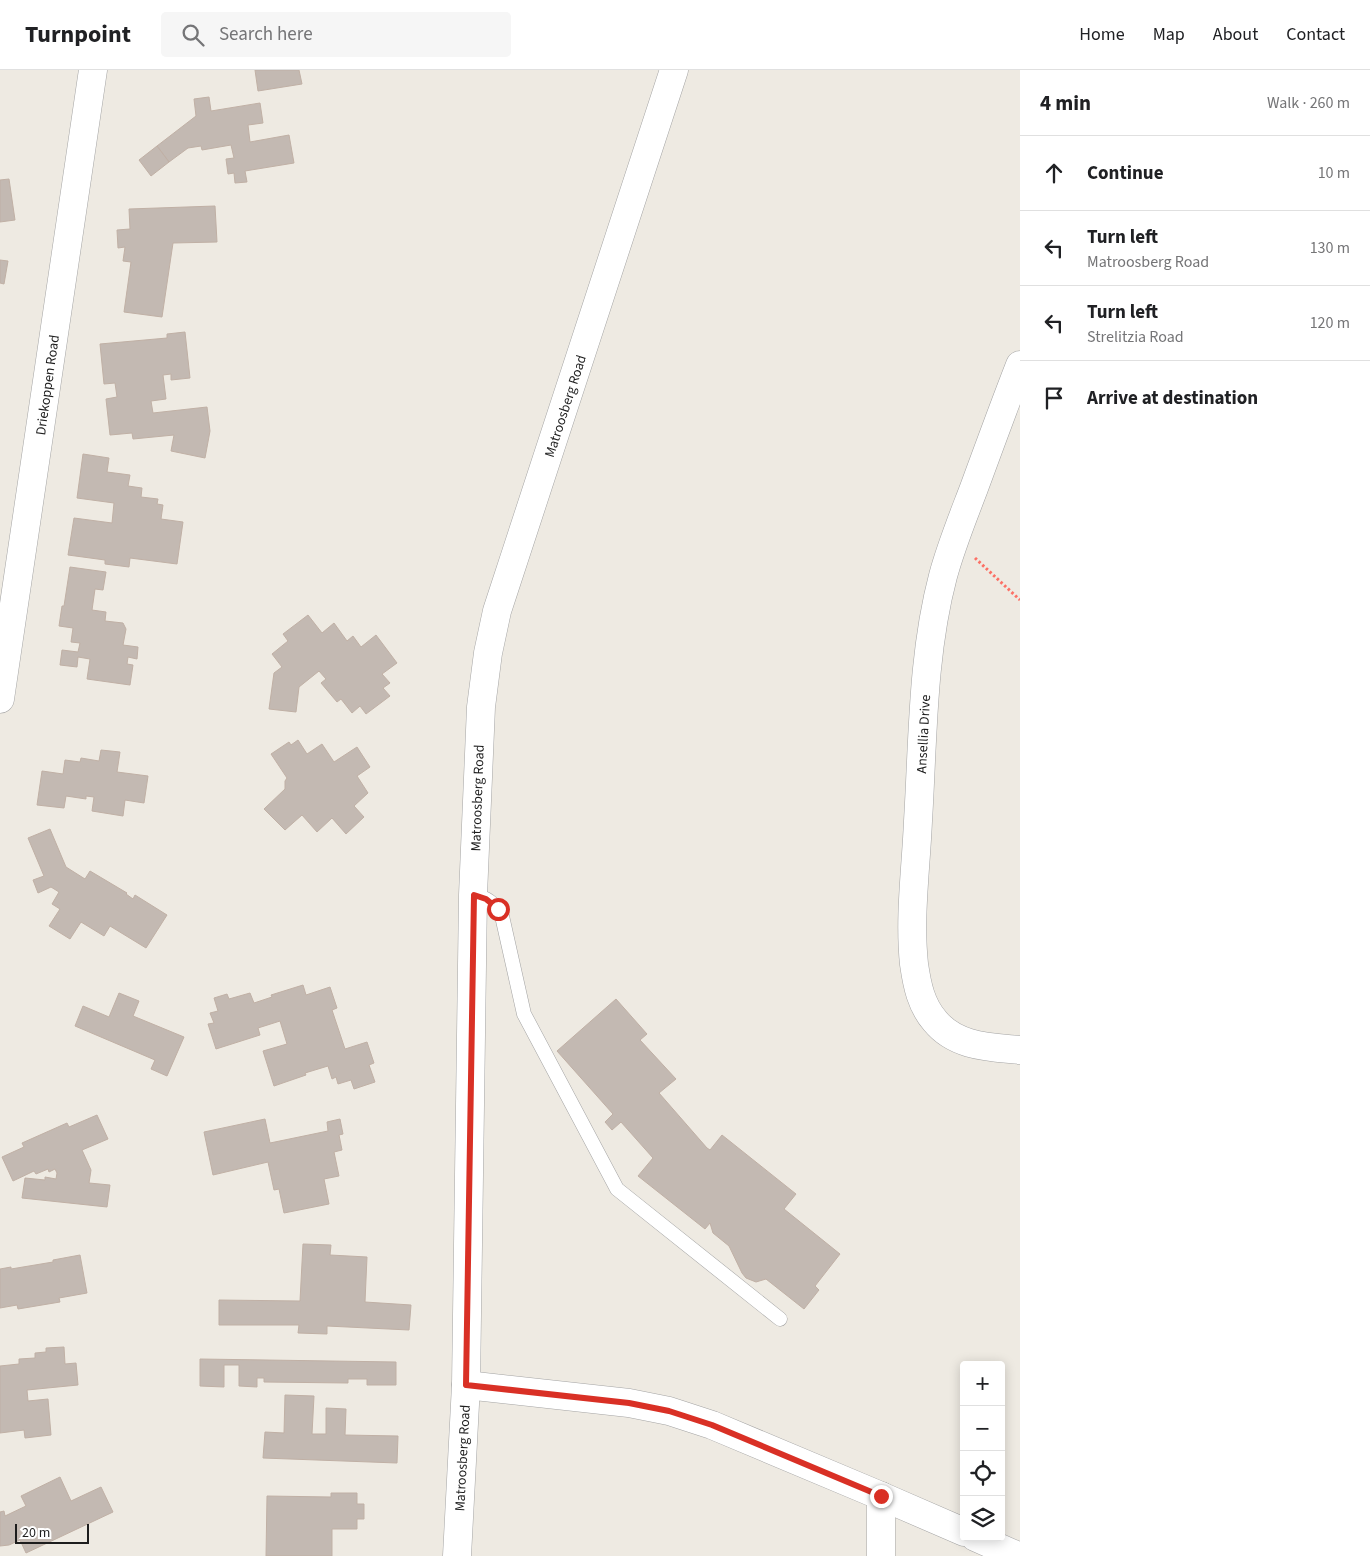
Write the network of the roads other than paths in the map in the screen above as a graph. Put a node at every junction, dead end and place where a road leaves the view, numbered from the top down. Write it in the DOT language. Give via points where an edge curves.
graph roads {
  1 [pos="93,70"];
  2 [pos="674,70"];
  3 [pos="1020,365"];
  4 [pos="0,699"];
  5 [pos="474,895"];
  6 [pos="1020,1050"];
  7 [pos="780,1319"];
  8 [pos="466,1385"];
  9 [pos="881,1496"];
  10 [pos="960,1530"];
  11 [pos="984,1541"];
  12 [pos="457,1556"];
  13 [pos="881,1556"];
  14 [pos="1018,1556"];
  1 -- 4 [label="street, Driekoppen Road"];
  2 -- 5 [label="street, Matroosberg Road" via="497,611 481,707"];
  3 -- 6 [label="street, Ansellia Drive" via="955,539 937,603 928,662 913,927 914,963 920,993 927,1010 944,1031 976,1045"];
  5 -- 7 [label="lane" via="492,903 502,916 524,1014 617,1189"];
  5 -- 8 [label="street, Matroosberg Road"];
  8 -- 9 [label="street" via="629,1403 669,1411 712,1425"];
  8 -- 12 [label="street, Matroosberg Road"];
  9 -- 10 [label="street"];
  9 -- 13 [label="street"];
  11 -- 14 [label="street"];
}
